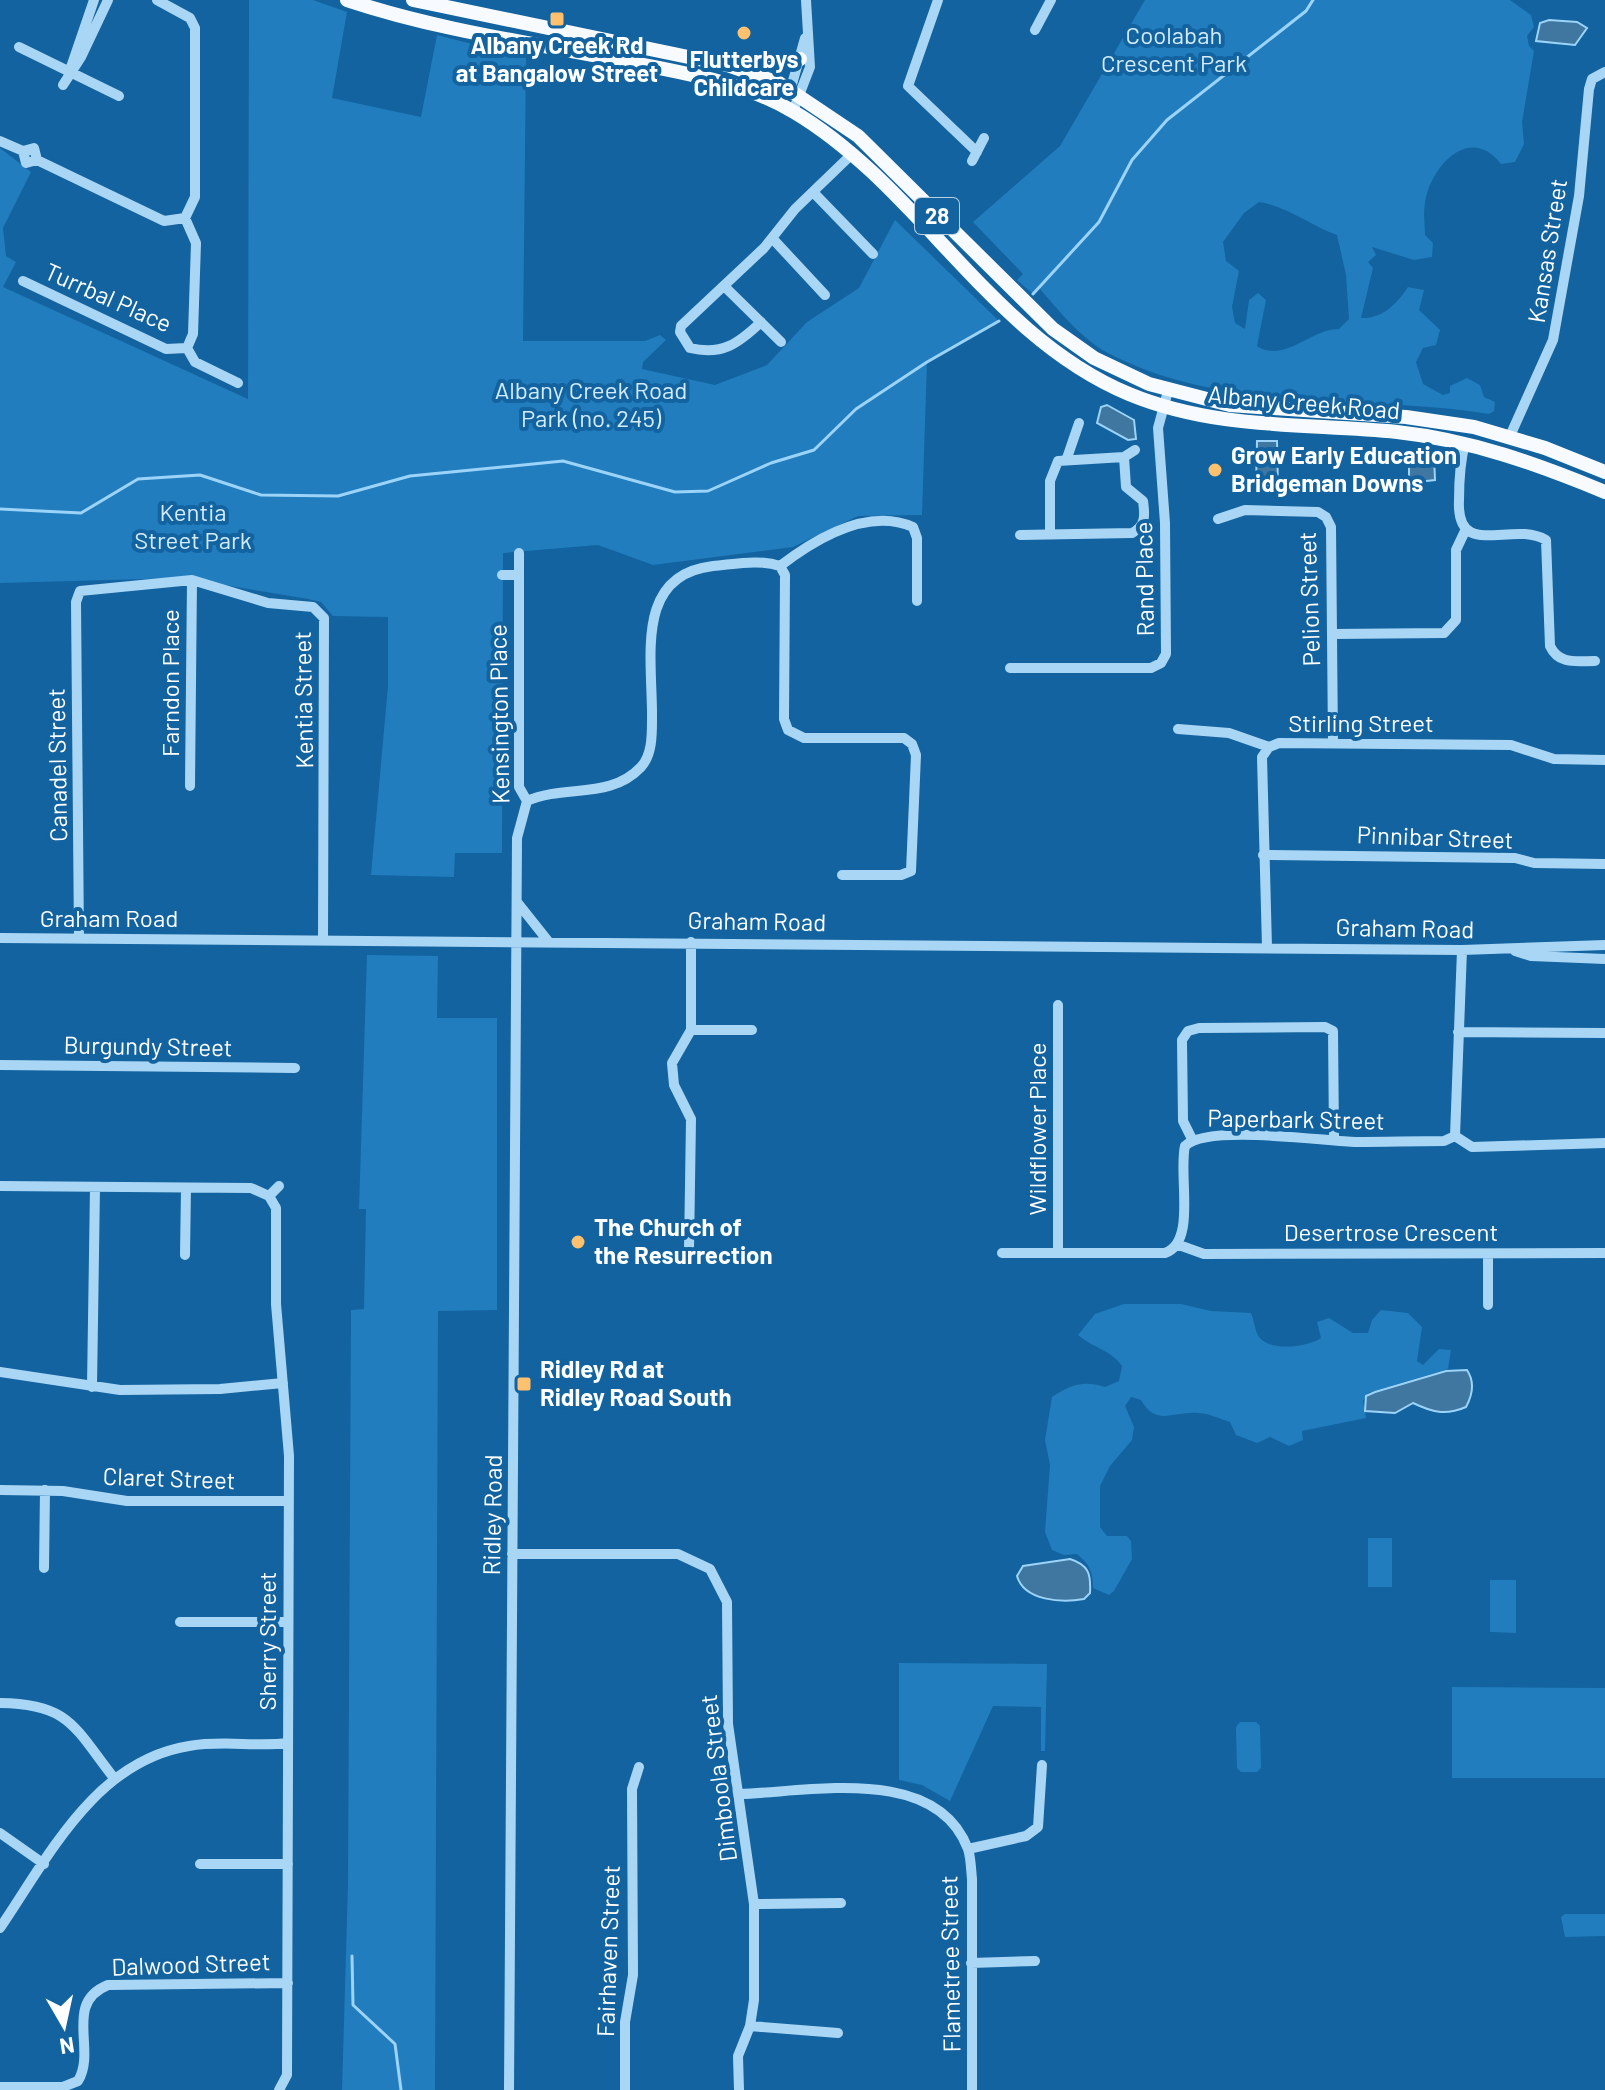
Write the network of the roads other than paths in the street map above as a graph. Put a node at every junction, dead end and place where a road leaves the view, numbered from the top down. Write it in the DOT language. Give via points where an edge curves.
graph roads {
  1 [pos="94,0"];
  2 [pos="108,0"];
  3 [pos="157,0"];
  4 [pos="347,0"];
  5 [pos="413,0"];
  6 [pos="806,0"];
  7 [pos="938,0"];
  8 [pos="1051,0"];
  9 [pos="1035,30"];
  10 [pos="806,36"];
  11 [pos="19,47"];
  12 [pos="800,59"];
  13 [pos="70,72"];
  14 [pos="1605,72"];
  15 [pos="752,73"];
  16 [pos="63,85"];
  17 [pos="796,92"];
  18 [pos="119,96"];
  19 [pos="788,108"];
  20 [pos="984,138"];
  21 [pos="0,141"];
  22 [pos="851,155"];
  23 [pos="813,192"];
  24 [pos="185,218"];
  25 [pos="772,238"];
  26 [pos="873,254"];
  27 [pos="23,281"];
  28 [pos="724,286"];
  29 [pos="825,295"];
  30 [pos="761,322"];
  31 [pos="781,342"];
  32 [pos="187,348"];
  33 [pos="238,383"];
  34 [pos="1168,391"];
  35 [pos="1163,407"];
  36 [pos="1079,423"];
  37 [pos="1510,436"];
  38 [pos="1465,443"];
  39 [pos="1135,450"];
  40 [pos="1124,457"];
  41 [pos="1067,458"];
  42 [pos="1605,472"];
  43 [pos="1605,492"];
  44 [pos="1164,495"];
  45 [pos="1143,501"];
  46 [pos="1218,519"];
  47 [pos="1465,531"];
  48 [pos="1050,534"];
  49 [pos="1020,535"];
  50 [pos="519,553"];
  51 [pos="780,566"];
  52 [pos="502,575"];
  53 [pos="519,575"];
  54 [pos="192,580"];
  55 [pos="80,591"];
  56 [pos="917,601"];
  57 [pos="1333,634"];
  58 [pos="1595,661"];
  59 [pos="1010,668"];
  60 [pos="1178,729"];
  61 [pos="1333,743"];
  62 [pos="1269,747"];
  63 [pos="1605,760"];
  64 [pos="190,786"];
  65 [pos="527,801"];
  66 [pos="1263,855"];
  67 [pos="1605,864"];
  68 [pos="842,875"];
  69 [pos="516,900"];
  70 [pos="0,938"];
  71 [pos="79,939"];
  72 [pos="323,940"];
  73 [pos="517,940"];
  74 [pos="548,941"];
  75 [pos="691,942"];
  76 [pos="1605,945"];
  77 [pos="1267,947"];
  78 [pos="1462,950"];
  79 [pos="1513,950"];
  80 [pos="1605,959"];
  81 [pos="1058,1005"];
  82 [pos="691,1030"];
  83 [pos="752,1030"];
  84 [pos="1458,1032"];
  85 [pos="1605,1033"];
  86 [pos="0,1065"];
  87 [pos="295,1068"];
  88 [pos="1455,1136"];
  89 [pos="1334,1138"];
  90 [pos="1192,1139"];
  91 [pos="1605,1143"];
  92 [pos="0,1186"];
  93 [pos="279,1186"];
  94 [pos="95,1187"];
  95 [pos="186,1188"];
  96 [pos="269,1196"];
  97 [pos="1179,1245"];
  98 [pos="689,1249"];
  99 [pos="1002,1253"];
  100 [pos="1058,1253"];
  101 [pos="1605,1253"];
  102 [pos="1488,1254"];
  103 [pos="185,1255"];
  104 [pos="1488,1305"];
  105 [pos="0,1372"];
  106 [pos="283,1383"];
  107 [pos="92,1387"];
  108 [pos="0,1490"];
  109 [pos="45,1490"];
  110 [pos="289,1501"];
  111 [pos="512,1554"];
  112 [pos="44,1568"];
  113 [pos="180,1622"];
  114 [pos="287,1622"];
  115 [pos="0,1703"];
  116 [pos="288,1743"];
  117 [pos="1042,1765"];
  118 [pos="639,1767"];
  119 [pos="114,1778"];
  120 [pos="740,1794"];
  121 [pos="0,1833"];
  122 [pos="968,1849"];
  123 [pos="44,1864"];
  124 [pos="200,1864"];
  125 [pos="288,1864"];
  126 [pos="841,1903"];
  127 [pos="754,1904"];
  128 [pos="0,1928"];
  129 [pos="1035,1961"];
  130 [pos="971,1963"];
  131 [pos="288,1983"];
  132 [pos="750,2026"];
  133 [pos="838,2033"];
  134 [pos="82,2085"];
  135 [pos="0,2087"];
  136 [pos="281,2090"];
  137 [pos="509,2090"];
  138 [pos="625,2090"];
  139 [pos="739,2090"];
  140 [pos="972,2090"];
  1 -- 13 [label="street"];
  2 -- 13 [label="street"];
  3 -- 24 [label="street" via="185,14 195,28 195,197"];
  4 -- 19 [label="main road, Albany Creek Road / 28" via="712,80"];
  5 -- 15 [label="main road, Albany Creek Road / 28"];
  6 -- 10 [label="street"];
  7 -- 20 [label="street" via="908,86 974,156"];
  8 -- 9 [label="street"];
  10 -- 12 [label="street"];
  10 -- 17 [label="street" via="810,67"];
  11 -- 13 [label="street"];
  12 -- 15 [label="main road"];
  12 -- 17 [label="street"];
  13 -- 16 [label="street"];
  13 -- 18 [label="street"];
  14 -- 37 [label="street, Kansas Street" via="1592,79 1589,89 1579,196 1553,340"];
  15 -- 17 [label="main road, Albany Creek Road / 28"];
  17 -- 19 [label="street"];
  17 -- 34 [label="main road, Albany Creek Road / 28" via="858,136 1053,329 1111,367"];
  19 -- 22 [label="main road, Albany Creek Road / 28"];
  21 -- 24 [label="street" via="23,151 34,148 37,160 164,221"];
  22 -- 23 [label="street"];
  22 -- 35 [label="main road, Albany Creek Road / 28" via="1041,340 1099,379"];
  23 -- 25 [label="street"];
  23 -- 26 [label="street"];
  24 -- 32 [label="street, Turrbal Place" via="196,243 193,334"];
  25 -- 28 [label="street"];
  25 -- 29 [label="street"];
  27 -- 32 [label="street, Turrbal Place" via="166,349"];
  28 -- 30 [label="street"];
  28 -- 30 [label="street" via="681,326 690,348 729,348"];
  30 -- 31 [label="street"];
  32 -- 33 [label="street" via="195,362"];
  34 -- 35 [label="street, Rand Place"];
  34 -- 37 [label="main road, Albany Creek Road / 28" via="1230,405 1429,419"];
  35 -- 38 [label="main road, Albany Creek Road / 28" via="1244,423 1395,432"];
  35 -- 44 [label="street, Rand Place" via="1158,428"];
  36 -- 41 [label="street"];
  37 -- 42 [label="main road, Albany Creek Road / 28"];
  38 -- 43 [label="main road, Albany Creek Road / 28"];
  38 -- 47 [label="street" via="1458,521"];
  39 -- 40 [label="street"];
  40 -- 41 [label="street"];
  40 -- 45 [label="street" via="1126,487"];
  41 -- 48 [label="street" via="1051,473"];
  44 -- 45 [label="street"];
  44 -- 59 [label="street, Rand Place" via="1166,654 1161,663 1151,668"];
  45 -- 48 [label="street" via="1144,522 1132,533"];
  46 -- 57 [label="street, Pelion Street" via="1245,510 1318,512 1326,517 1331,527"];
  47 -- 57 [label="street" via="1456,550 1456,620 1451,628 1444,633"];
  47 -- 58 [label="street" via="1535,533 1546,540 1550,646 1563,661"];
  48 -- 49 [label="street"];
  50 -- 53 [label="street, Kensington Place"];
  51 -- 56 [label="street" via="850,526 903,523 913,527 917,538"];
  51 -- 65 [label="street" via="766,561 693,568 672,580 653,613 652,743 644,764 625,781"];
  51 -- 68 [label="street" via="785,575 788,730 804,738 904,738 916,755 911,871"];
  52 -- 53 [label="street"];
  53 -- 65 [label="street, Kensington Place" via="519,787"];
  54 -- 55 [label="street, Kentia Street"];
  54 -- 64 [label="street, Farndon Place"];
  54 -- 72 [label="street, Kentia Street" via="268,603 313,607 324,618"];
  55 -- 71 [label="street, Canadel Street"];
  57 -- 61 [label="street, Pelion Street"];
  60 -- 62 [label="street" via="1229,733"];
  61 -- 62 [label="street, Stirling Street"];
  61 -- 63 [label="street, Stirling Street" via="1511,745 1554,759"];
  62 -- 66 [label="street, Stirling Street" via="1262,757"];
  65 -- 69 [label="street, Kensington Place" via="518,823"];
  66 -- 67 [label="street, Pinnibar Street"];
  66 -- 77 [label="street, Stirling Street"];
  69 -- 73 [label="street, Kensington Place"];
  69 -- 74 [label="street"];
  70 -- 71 [label="street, Graham Road"];
  71 -- 72 [label="street, Graham Road"];
  72 -- 73 [label="street, Graham Road"];
  73 -- 74 [label="street, Graham Road"];
  73 -- 111 [label="street, Ridley Road"];
  74 -- 75 [label="street, Graham Road"];
  75 -- 77 [label="street, Graham Road"];
  75 -- 82 [label="street"];
  76 -- 79 [label="street, Graham Road"];
  77 -- 78 [label="street, Graham Road"];
  78 -- 79 [label="street, Graham Road"];
  78 -- 84 [label="street"];
  79 -- 80 [label="street, Graham Road" via="1531,956"];
  81 -- 100 [label="street, Wildflower Place"];
  82 -- 83 [label="street"];
  82 -- 98 [label="street" via="672,1063 674,1085 691,1119"];
  84 -- 85 [label="street"];
  84 -- 88 [label="street"];
  86 -- 87 [label="street, Burgundy Street"];
  88 -- 89 [label="street, Paperbark Street" via="1444,1141"];
  88 -- 91 [label="street" via="1472,1147"];
  89 -- 90 [label="street, Paperbark Street"];
  89 -- 90 [label="street" via="1333,1031 1325,1027 1188,1031 1182,1040 1183,1121"];
  90 -- 97 [label="street, Paperbark Street" via="1182,1158"];
  92 -- 94 [label="street"];
  93 -- 96 [label="street"];
  94 -- 95 [label="street"];
  94 -- 107 [label="street"];
  95 -- 96 [label="street" via="251,1188"];
  95 -- 103 [label="street"];
  96 -- 106 [label="street, Sherry Street" via="277,1214 276,1304"];
  97 -- 100 [label="street" via="1165,1253"];
  97 -- 102 [label="street, Desertrose Crescent" via="1204,1254"];
  99 -- 100 [label="street"];
  101 -- 102 [label="street, Desertrose Crescent"];
  102 -- 104 [label="street"];
  105 -- 107 [label="street"];
  106 -- 107 [label="street" via="197,1390"];
  106 -- 110 [label="street, Sherry Street"];
  108 -- 109 [label="street, Claret Street"];
  109 -- 110 [label="street, Claret Street" via="127,1501"];
  109 -- 112 [label="street"];
  110 -- 114 [label="street, Sherry Street"];
  111 -- 120 [label="street, Dimboola Street" via="678,1554 710,1569 727,1602 728,1724"];
  111 -- 137 [label="street, Ridley Road"];
  113 -- 114 [label="street"];
  114 -- 116 [label="street, Sherry Street"];
  115 -- 119 [label="street" via="54,1705"];
  116 -- 119 [label="street" via="188,1746 151,1756"];
  116 -- 125 [label="street, Sherry Street"];
  117 -- 122 [label="street" via="1038,1827 1026,1836"];
  118 -- 138 [label="street, Fairhaven Street" via="632,1789 633,1975 625,2022"];
  119 -- 123 [label="street"];
  120 -- 122 [label="street, Flametree Street" via="887,1789 921,1798 937,1809"];
  120 -- 127 [label="street, Dimboola Street"];
  121 -- 123 [label="street"];
  122 -- 130 [label="street, Flametree Street"];
  123 -- 128 [label="street"];
  124 -- 125 [label="street"];
  125 -- 131 [label="street, Sherry Street"];
  126 -- 127 [label="street"];
  127 -- 132 [label="street, Dimboola Street"];
  129 -- 130 [label="street"];
  130 -- 140 [label="street, Flametree Street"];
  131 -- 134 [label="street, Dalwood Street" via="126,1982 101,1988 83,2010"];
  131 -- 136 [label="street, Sherry Street" via="287,2075"];
  132 -- 133 [label="street"];
  132 -- 139 [label="street, Dimboola Street" via="738,2056"];
  134 -- 135 [label="street, Dalwood Street"];
}
